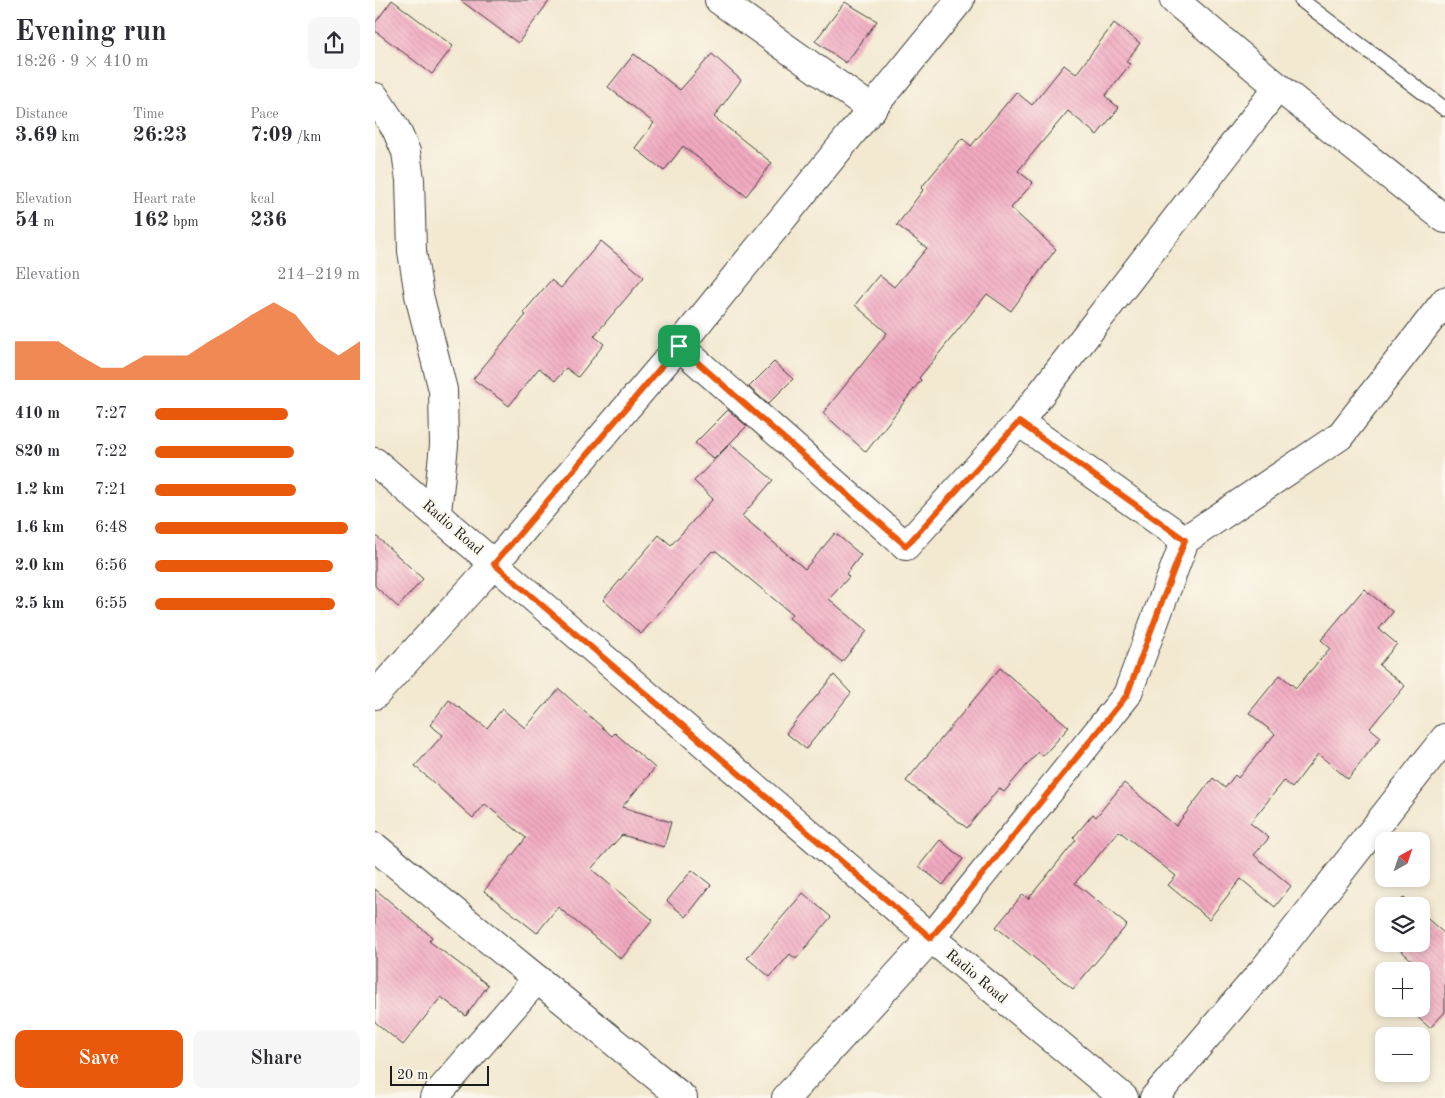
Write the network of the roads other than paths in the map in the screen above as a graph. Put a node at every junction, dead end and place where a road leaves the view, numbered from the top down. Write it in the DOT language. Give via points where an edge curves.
graph roads {
  1 [pos="719,0"];
  2 [pos="960,0"];
  3 [pos="1174,0"];
  4 [pos="1301,0"];
  5 [pos="1278,87"];
  6 [pos="375,97"];
  7 [pos="872,109"];
  8 [pos="1445,109"];
  9 [pos="1445,219"];
  10 [pos="1445,301"];
  11 [pos="679,346"];
  12 [pos="1019,422"];
  13 [pos="375,462"];
  14 [pos="437,512"];
  15 [pos="1185,540"];
  16 [pos="494,564"];
  17 [pos="375,695"];
  18 [pos="1445,738"];
  19 [pos="375,847"];
  20 [pos="931,938"];
  21 [pos="537,979"];
  22 [pos="434,1098"];
  23 [pos="683,1098"];
  24 [pos="786,1098"];
  25 [pos="1124,1098"];
  26 [pos="1154,1098"];
  1 -- 7 [label="street"];
  2 -- 7 [label="street"];
  3 -- 5 [label="street"];
  4 -- 8 [label="lane"];
  5 -- 9 [label="street"];
  5 -- 12 [label="street"];
  6 -- 14 [label="street" via="396,129 406,152 410,180 411,251 443,390 444,445"];
  7 -- 11 [label="street"];
  10 -- 15 [label="street" via="1339,436"];
  11 -- 12 [label="street" via="906,546"];
  11 -- 16 [label="street"];
  12 -- 15 [label="street"];
  13 -- 14 [label="street, Radio Road"];
  14 -- 16 [label="street, Radio Road"];
  15 -- 20 [label="street" via="1127,695"];
  16 -- 17 [label="street"];
  16 -- 20 [label="street, Radio Road"];
  18 -- 26 [label="street" via="1265,968"];
  19 -- 21 [label="street"];
  20 -- 24 [label="street"];
  20 -- 25 [label="street, Radio Road"];
  21 -- 22 [label="street"];
  21 -- 23 [label="street"];
}
